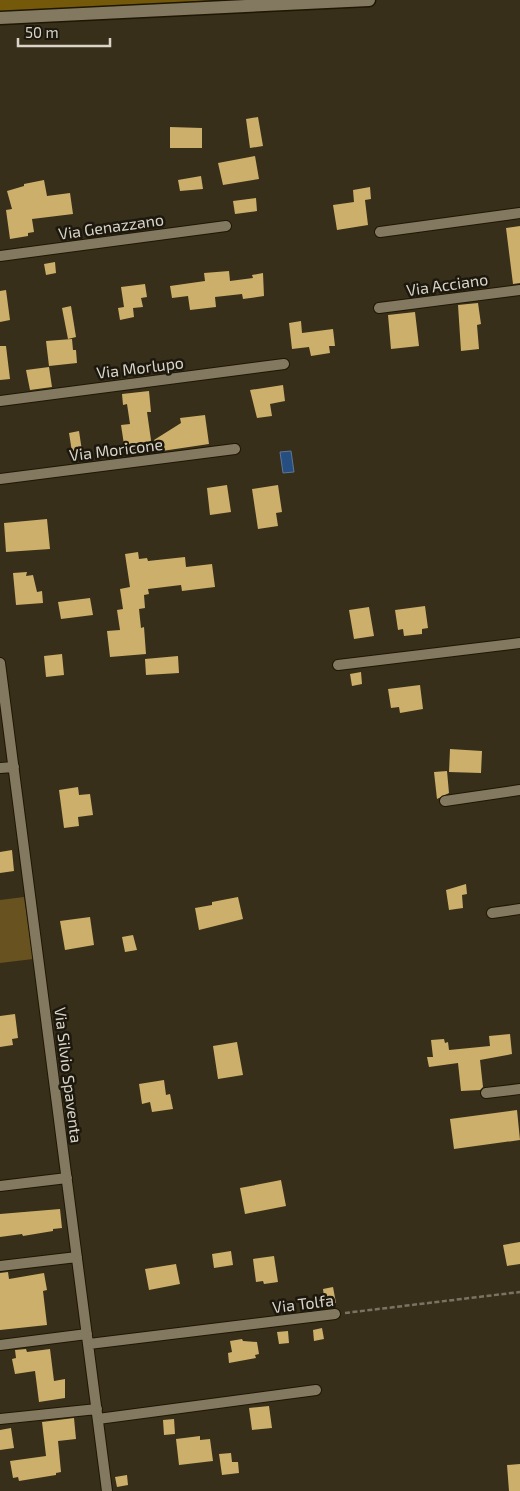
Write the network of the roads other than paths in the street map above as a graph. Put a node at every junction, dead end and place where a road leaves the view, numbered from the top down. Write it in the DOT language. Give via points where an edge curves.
graph roads {
  1 [pos="369,0"];
  2 [pos="0,18"];
  3 [pos="520,213"];
  4 [pos="226,226"];
  5 [pos="380,232"];
  6 [pos="0,256"];
  7 [pos="520,290"];
  8 [pos="379,308"];
  9 [pos="284,364"];
  10 [pos="0,401"];
  11 [pos="235,449"];
  12 [pos="0,479"];
  13 [pos="520,643"];
  14 [pos="0,663"];
  15 [pos="338,665"];
  16 [pos="14,767"];
  17 [pos="0,768"];
  18 [pos="520,790"];
  19 [pos="445,801"];
  20 [pos="520,909"];
  21 [pos="492,912"];
  22 [pos="520,1089"];
  23 [pos="486,1093"];
  24 [pos="67,1178"];
  25 [pos="0,1186"];
  26 [pos="77,1257"];
  27 [pos="0,1266"];
  28 [pos="335,1314"];
  29 [pos="88,1339"];
  30 [pos="0,1345"];
  31 [pos="316,1390"];
  32 [pos="98,1414"];
  33 [pos="0,1419"];
  34 [pos="107,1491"];
  1 -- 2 [label="main road"];
  3 -- 5 [label="street"];
  4 -- 6 [label="street, Via Genazzano"];
  7 -- 8 [label="street, Via Acciano"];
  9 -- 10 [label="street, Via Morlupo"];
  11 -- 12 [label="street, Via Moricone"];
  13 -- 15 [label="street"];
  14 -- 16 [label="street, Via Silvio Spaventa"];
  16 -- 17 [label="street"];
  16 -- 24 [label="street, Via Silvio Spaventa"];
  18 -- 19 [label="street"];
  20 -- 21 [label="street"];
  22 -- 23 [label="street"];
  24 -- 25 [label="street"];
  24 -- 26 [label="street, Via Silvio Spaventa"];
  26 -- 27 [label="street"];
  26 -- 29 [label="street, Via Silvio Spaventa"];
  28 -- 29 [label="street, Via Tolfa"];
  29 -- 30 [label="street, Via Tolfa"];
  29 -- 32 [label="street, Via Silvio Spaventa"];
  31 -- 32 [label="street"];
  32 -- 33 [label="street"];
  32 -- 34 [label="street, Via Silvio Spaventa"];
}
